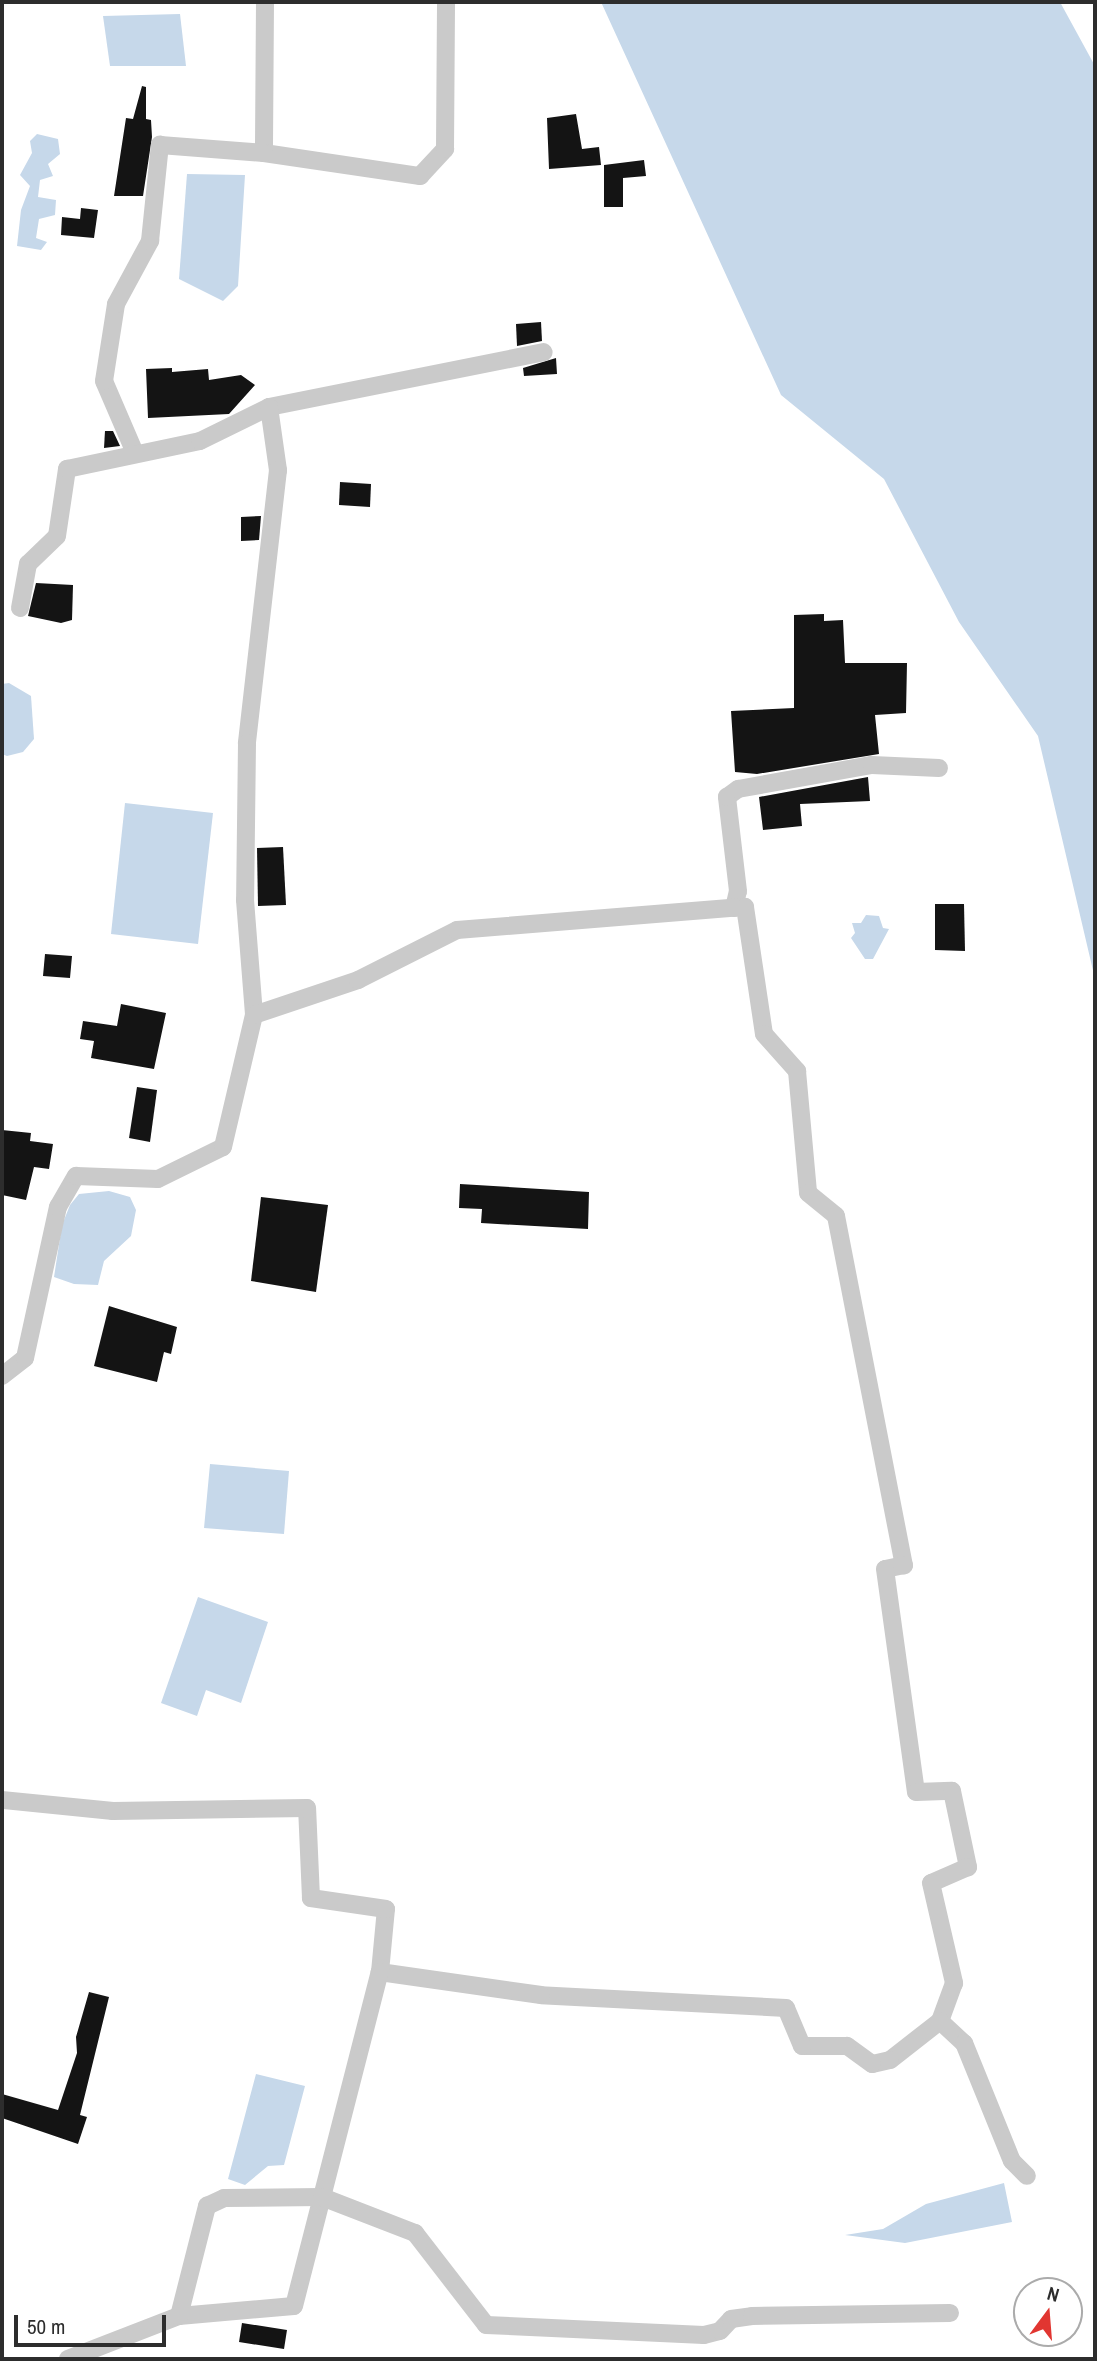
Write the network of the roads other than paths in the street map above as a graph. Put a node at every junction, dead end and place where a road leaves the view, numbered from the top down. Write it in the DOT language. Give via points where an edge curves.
graph roads {
  1 [pos="265,2"];
  2 [pos="446,2"];
  3 [pos="264,153"];
  4 [pos="544,352"];
  5 [pos="269,407"];
  6 [pos="135,453"];
  7 [pos="20,608"];
  8 [pos="939,768"];
  9 [pos="734,908"];
  10 [pos="254,1015"];
  11 [pos="2,1376"];
  12 [pos="2,1800"];
  13 [pos="380,1972"];
  14 [pos="940,2021"];
  15 [pos="1027,2176"];
  16 [pos="322,2197"];
  17 [pos="950,2313"];
  18 [pos="179,2316"];
  19 [pos="68,2359"];
  1 -- 3 [label="street"];
  2 -- 3 [label="street" via="445,149 419,176"];
  3 -- 6 [label="street" via="160,145 149,240 116,304 104,381"];
  4 -- 5 [label="street"];
  5 -- 6 [label="street" via="200,441"];
  5 -- 10 [label="street" via="278,470 247,743 245,900"];
  6 -- 7 [label="street" via="67,469 57,536 29,564"];
  8 -- 9 [label="street" via="872,765 738,789 727,797 737,891"];
  9 -- 10 [label="street" via="457,930 358,980"];
  9 -- 14 [label="street" via="745,907 764,1034 797,1072 808,1193 836,1216 904,1565 885,1569 916,1791 952,1791 968,1867 931,1882 954,1983"];
  10 -- 11 [label="street" via="223,1147 158,1179 76,1176 58,1208 25,1358"];
  12 -- 13 [label="street" via="113,1811 307,1808 311,1898 386,1909"];
  13 -- 14 [label="street" via="541,1995 786,2008 802,2046 847,2046 872,2064 890,2060"];
  13 -- 16 [label="street"];
  14 -- 15 [label="street" via="964,2043 1012,2161"];
  16 -- 17 [label="street" via="420,2235 463,2300 486,2325 704,2335 744,2317"];
  16 -- 18 [label="street" via="294,2306"];
  16 -- 18 [label="street" via="211,2202"];
  18 -- 19 [label="street"];
}
